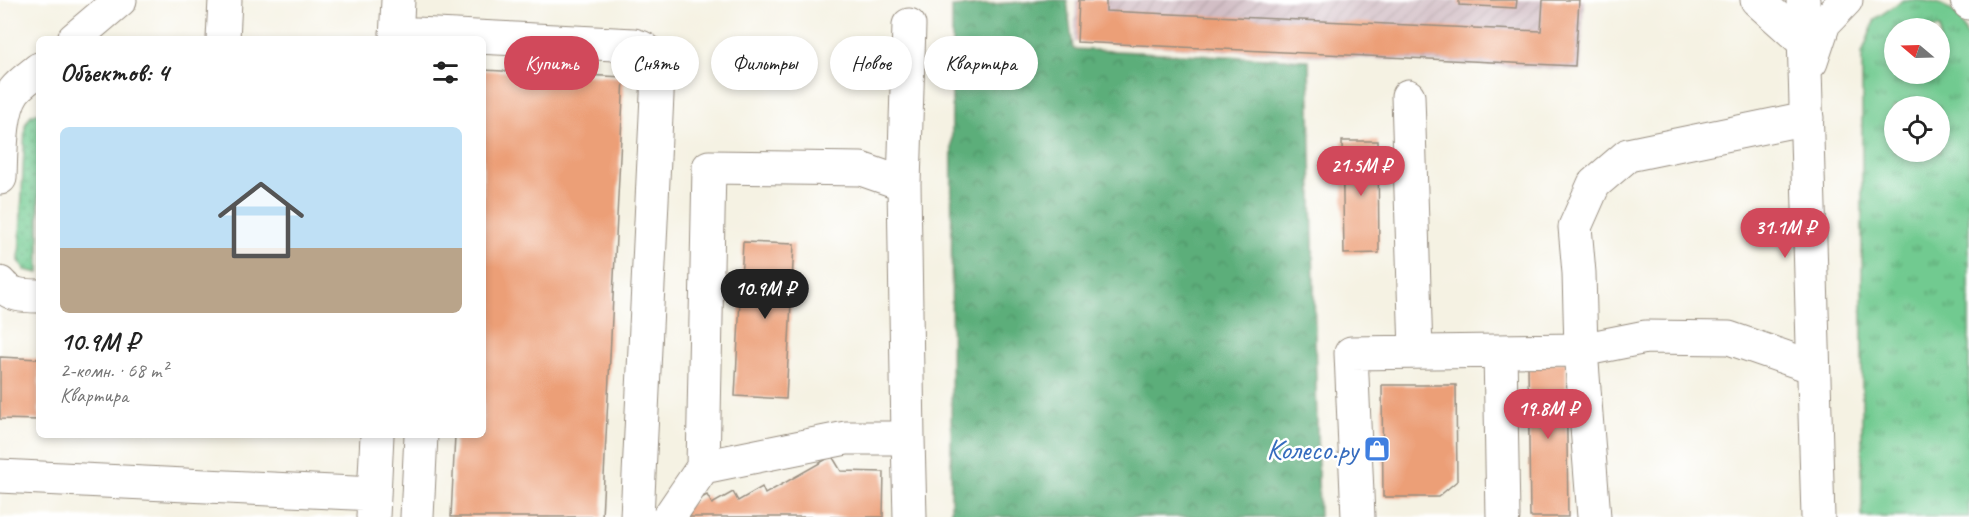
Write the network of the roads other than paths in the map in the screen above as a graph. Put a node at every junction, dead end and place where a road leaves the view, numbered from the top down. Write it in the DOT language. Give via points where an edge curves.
graph roads {
  1 [pos="120,0"];
  2 [pos="225,0"];
  3 [pos="398,0"];
  4 [pos="1757,0"];
  5 [pos="1803,0"];
  6 [pos="1846,0"];
  7 [pos="909,25"];
  8 [pos="78,36"];
  9 [pos="223,36"];
  10 [pos="396,36"];
  11 [pos="486,39"];
  12 [pos="1804,42"];
  13 [pos="36,72"];
  14 [pos="1806,80"];
  15 [pos="1408,96"];
  16 [pos="1807,118"];
  17 [pos="0,178"];
  18 [pos="904,184"];
  19 [pos="0,282"];
  20 [pos="36,296"];
  21 [pos="1500,351"];
  22 [pos="1581,351"];
  23 [pos="1416,352"];
  24 [pos="1813,367"];
  25 [pos="377,438"];
  26 [pos="421,438"];
  27 [pos="908,438"];
  28 [pos="704,467"];
  29 [pos="0,476"];
  30 [pos="374,506"];
  31 [pos="417,517"];
  32 [pos="637,517"];
  33 [pos="669,517"];
  34 [pos="910,517"];
  35 [pos="1358,517"];
  36 [pos="1503,517"];
  37 [pos="1594,517"];
  38 [pos="1818,517"];
  1 -- 8 [label="main road"];
  2 -- 9 [label="main road"];
  3 -- 10 [label="main road"];
  4 -- 12 [label="main road"];
  5 -- 12 [label="main road"];
  6 -- 14 [label="main road" via="1824,23"];
  7 -- 18 [label="main road"];
  11 -- 32 [label="main road" via="634,45 647,49 655,59 658,74"];
  12 -- 14 [label="main road"];
  13 -- 17 [label="main road" via="7,102"];
  14 -- 16 [label="main road"];
  15 -- 23 [label="main road"];
  16 -- 22 [label="main road" via="1628,156 1594,184 1575,226"];
  16 -- 24 [label="main road"];
  18 -- 27 [label="main road"];
  18 -- 28 [label="main road" via="861,169 709,167"];
  19 -- 20 [label="main road" via="11,293"];
  21 -- 22 [label="main road"];
  21 -- 23 [label="main road"];
  21 -- 36 [label="main road"];
  22 -- 24 [label="main road" via="1646,337 1729,338"];
  22 -- 37 [label="main road"];
  23 -- 35 [label="main road" via="1351,353"];
  24 -- 38 [label="main road"];
  25 -- 30 [label="main road"];
  26 -- 31 [label="main road"];
  27 -- 28 [label="main road" via="846,438"];
  27 -- 34 [label="main road"];
  28 -- 33 [label="main road"];
  29 -- 30 [label="main road"];
}
